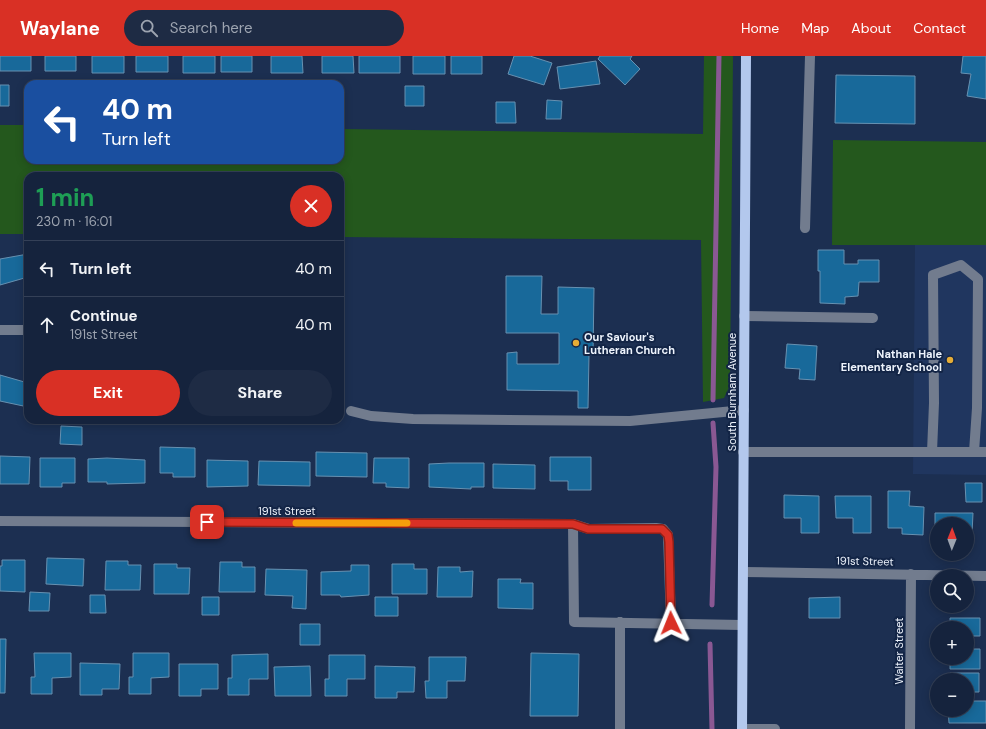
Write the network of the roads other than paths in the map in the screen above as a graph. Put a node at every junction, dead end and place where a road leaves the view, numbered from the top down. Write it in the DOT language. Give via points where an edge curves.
graph roads {
  1 [pos="746,56"];
  2 [pos="810,56"];
  3 [pos="805,228"];
  4 [pos="744,316"];
  5 [pos="873,318"];
  6 [pos="0,330"];
  7 [pos="24,330"];
  8 [pos="744,410"];
  9 [pos="351,411"];
  10 [pos="743,452"];
  11 [pos="932,452"];
  12 [pos="974,452"];
  13 [pos="986,452"];
  14 [pos="0,521"];
  15 [pos="573,524"];
  16 [pos="743,572"];
  17 [pos="911,574"];
  18 [pos="986,576"];
  19 [pos="620,622"];
  20 [pos="671,623"];
  21 [pos="742,625"];
  22 [pos="620,729"];
  23 [pos="742,729"];
  24 [pos="775,729"];
  25 [pos="910,729"];
  1 -- 4 [label="main road, South Burnham Avenue"];
  2 -- 3 [label="street"];
  4 -- 5 [label="street"];
  4 -- 8 [label="main road, South Burnham Avenue"];
  6 -- 7 [label="street"];
  8 -- 9 [label="street" via="630,421 412,419 371,416"];
  8 -- 10 [label="main road, South Burnham Avenue"];
  10 -- 11 [label="street"];
  10 -- 16 [label="main road, South Burnham Avenue"];
  11 -- 12 [label="street"];
  11 -- 12 [label="street" via="933,275 962,265 978,279"];
  12 -- 13 [label="street"];
  14 -- 15 [label="street, 191st Street"];
  15 -- 19 [label="street" via="574,622"];
  15 -- 20 [label="street, 191st Street" via="588,529 656,528 662,529 668,535"];
  16 -- 17 [label="street, 191st Street"];
  16 -- 21 [label="main road, South Burnham Avenue"];
  17 -- 18 [label="street, 191st Street"];
  17 -- 25 [label="street, Walter Street"];
  19 -- 20 [label="street"];
  19 -- 22 [label="street"];
  20 -- 21 [label="street"];
  21 -- 23 [label="main road, South Burnham Avenue"];
  23 -- 24 [label="street"];
}
